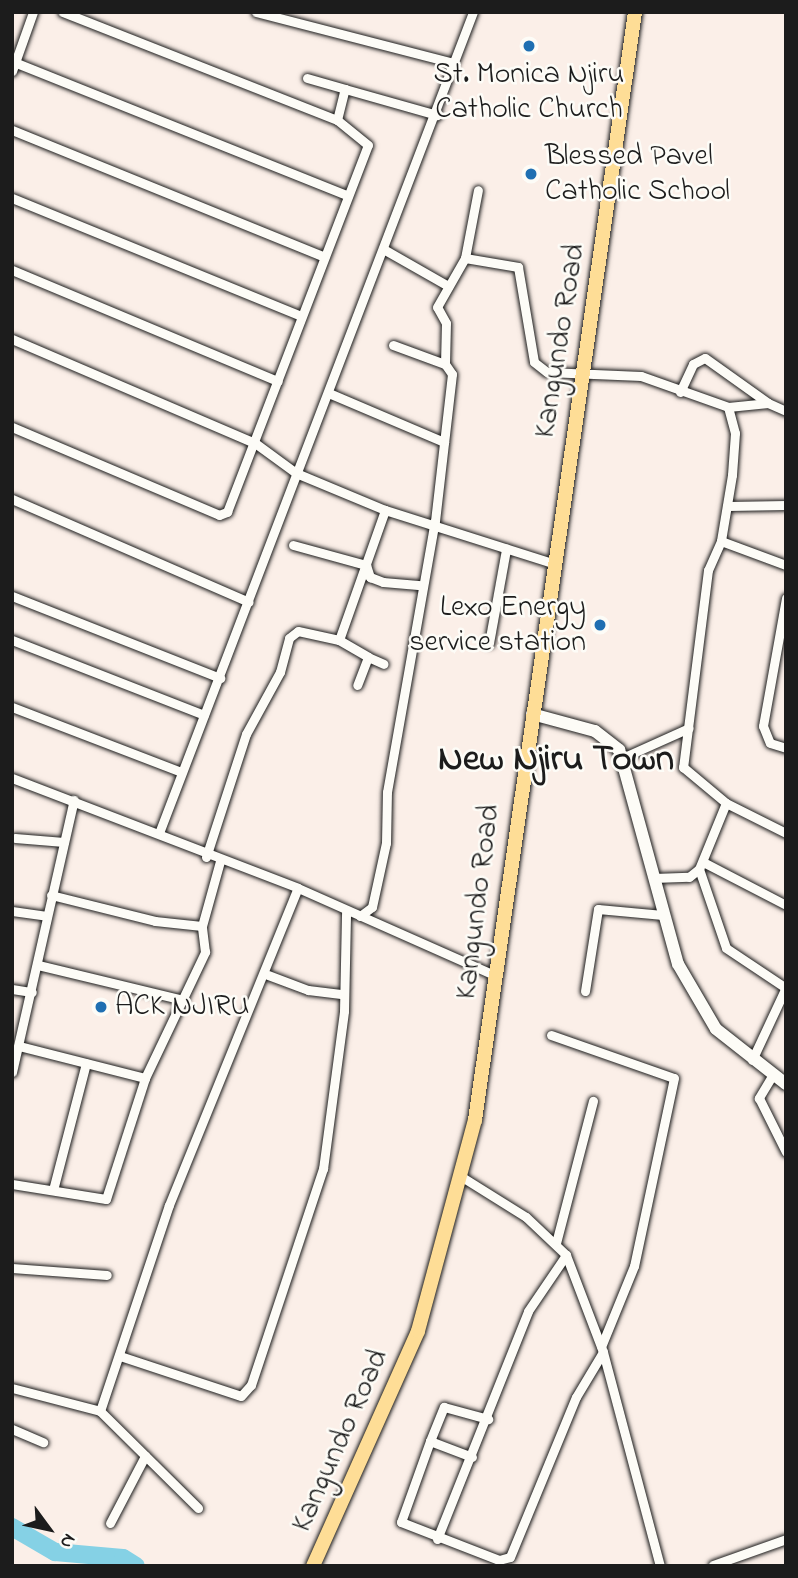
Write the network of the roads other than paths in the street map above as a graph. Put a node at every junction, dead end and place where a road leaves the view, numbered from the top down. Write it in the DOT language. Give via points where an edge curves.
graph roads {
  1 [pos="63,12"];
  2 [pos="256,12"];
  3 [pos="473,12"];
  4 [pos="635,12"];
  5 [pos="31,13"];
  6 [pos="453,63"];
  7 [pos="13,66"];
  8 [pos="307,78"];
  9 [pos="345,89"];
  10 [pos="437,115"];
  11 [pos="337,120"];
  12 [pos="12,130"];
  13 [pos="478,190"];
  14 [pos="347,195"];
  15 [pos="12,198"];
  16 [pos="384,250"];
  17 [pos="322,256"];
  18 [pos="466,258"];
  19 [pos="12,270"];
  20 [pos="448,286"];
  21 [pos="299,315"];
  22 [pos="12,339"];
  23 [pos="393,345"];
  24 [pos="445,364"];
  25 [pos="584,376"];
  26 [pos="278,381"];
  27 [pos="680,392"];
  28 [pos="331,394"];
  29 [pos="768,403"];
  30 [pos="728,407"];
  31 [pos="786,411"];
  32 [pos="12,427"];
  33 [pos="444,442"];
  34 [pos="255,443"];
  35 [pos="296,473"];
  36 [pos="12,499"];
  37 [pos="786,505"];
  38 [pos="728,506"];
  39 [pos="385,510"];
  40 [pos="435,521"];
  41 [pos="721,541"];
  42 [pos="293,545"];
  43 [pos="506,549"];
  44 [pos="552,563"];
  45 [pos="366,565"];
  46 [pos="786,565"];
  47 [pos="421,585"];
  48 [pos="12,596"];
  49 [pos="786,598"];
  50 [pos="249,602"];
  51 [pos="783,634"];
  52 [pos="12,640"];
  53 [pos="339,640"];
  54 [pos="489,643"];
  55 [pos="368,657"];
  56 [pos="384,664"];
  57 [pos="220,678"];
  58 [pos="356,685"];
  59 [pos="12,707"];
  60 [pos="532,714"];
  61 [pos="204,715"];
  62 [pos="689,728"];
  63 [pos="786,748"];
  64 [pos="622,758"];
  65 [pos="181,772"];
  66 [pos="12,778"];
  67 [pos="74,800"];
  68 [pos="726,803"];
  69 [pos="159,833"];
  70 [pos="786,833"];
  71 [pos="15,838"];
  72 [pos="64,842"];
  73 [pos="206,857"];
  74 [pos="220,861"];
  75 [pos="702,866"];
  76 [pos="653,878"];
  77 [pos="298,888"];
  78 [pos="51,895"];
  79 [pos="786,905"];
  80 [pos="12,911"];
  81 [pos="346,912"];
  82 [pos="663,915"];
  83 [pos="47,916"];
  84 [pos="360,916"];
  85 [pos="202,926"];
  86 [pos="38,965"];
  87 [pos="268,975"];
  88 [pos="496,976"];
  89 [pos="786,988"];
  90 [pos="12,989"];
  91 [pos="585,991"];
  92 [pos="32,992"];
  93 [pos="341,993"];
  94 [pos="184,1000"];
  95 [pos="551,1035"];
  96 [pos="19,1046"];
  97 [pos="752,1060"];
  98 [pos="86,1063"];
  99 [pos="13,1068"];
  100 [pos="772,1076"];
  101 [pos="145,1078"];
  102 [pos="786,1084"];
  103 [pos="593,1101"];
  104 [pos="786,1152"];
  105 [pos="462,1177"];
  106 [pos="12,1184"];
  107 [pos="52,1190"];
  108 [pos="556,1243"];
  109 [pos="566,1255"];
  110 [pos="12,1268"];
  111 [pos="107,1275"];
  112 [pos="602,1350"];
  113 [pos="120,1356"];
  114 [pos="12,1388"];
  115 [pos="100,1411"];
  116 [pos="488,1419"];
  117 [pos="12,1429"];
  118 [pos="430,1441"];
  119 [pos="43,1442"];
  120 [pos="145,1456"];
  121 [pos="471,1457"];
  122 [pos="198,1508"];
  123 [pos="110,1523"];
  124 [pos="437,1539"];
  125 [pos="786,1539"];
  126 [pos="713,1565"];
  127 [pos="313,1566"];
  128 [pos="660,1566"];
  1 -- 11 [label="street"];
  2 -- 6 [label="street"];
  3 -- 6 [label="street"];
  4 -- 25 [label="highway, Kangundo Road"];
  5 -- 7 [label="street"];
  6 -- 10 [label="street"];
  7 -- 14 [label="street"];
  8 -- 9 [label="street"];
  9 -- 10 [label="street"];
  9 -- 11 [label="street"];
  10 -- 16 [label="street"];
  11 -- 14 [label="street" via="368,145"];
  12 -- 17 [label="street"];
  13 -- 18 [label="street"];
  14 -- 17 [label="street"];
  15 -- 21 [label="street"];
  16 -- 20 [label="street"];
  16 -- 28 [label="street"];
  17 -- 21 [label="street"];
  18 -- 20 [label="street"];
  18 -- 25 [label="street" via="514,263 534,362 547,372"];
  19 -- 26 [label="street"];
  20 -- 24 [label="street" via="436,314 446,323"];
  21 -- 26 [label="street"];
  22 -- 34 [label="street"];
  23 -- 24 [label="street"];
  24 -- 33 [label="street" via="452,374"];
  25 -- 27 [label="street" via="641,376"];
  25 -- 44 [label="highway, Kangundo Road"];
  26 -- 34 [label="street"];
  27 -- 29 [label="street" via="693,364 705,358"];
  27 -- 30 [label="street"];
  28 -- 33 [label="street"];
  28 -- 35 [label="street"];
  29 -- 30 [label="street"];
  29 -- 31 [label="street"];
  30 -- 38 [label="street" via="736,443"];
  32 -- 34 [label="street" via="219,515 227,512"];
  33 -- 40 [label="street"];
  34 -- 35 [label="street"];
  35 -- 39 [label="street"];
  35 -- 50 [label="street"];
  36 -- 50 [label="street"];
  37 -- 38 [label="street"];
  38 -- 41 [label="street"];
  39 -- 40 [label="street"];
  39 -- 45 [label="street"];
  40 -- 43 [label="street"];
  40 -- 47 [label="street"];
  41 -- 46 [label="street"];
  41 -- 62 [label="street" via="708,570"];
  42 -- 45 [label="street"];
  43 -- 44 [label="street"];
  43 -- 54 [label="street"];
  44 -- 60 [label="highway, Kangundo Road"];
  45 -- 47 [label="street" via="378,581"];
  45 -- 53 [label="street"];
  47 -- 84 [label="street" via="387,792 386,843 372,907"];
  48 -- 57 [label="street"];
  49 -- 51 [label="street"];
  50 -- 57 [label="street"];
  51 -- 63 [label="street" via="764,726 770,743"];
  52 -- 61 [label="street"];
  53 -- 55 [label="street"];
  53 -- 73 [label="street" via="298,631 289,638 280,672 246,734"];
  55 -- 56 [label="street"];
  55 -- 58 [label="street"];
  57 -- 61 [label="street"];
  59 -- 65 [label="street"];
  60 -- 64 [label="main road" via="595,731"];
  60 -- 88 [label="highway, Kangundo Road"];
  61 -- 65 [label="street"];
  62 -- 64 [label="street"];
  62 -- 68 [label="street" via="684,771"];
  64 -- 76 [label="main road"];
  65 -- 69 [label="street"];
  66 -- 67 [label="street"];
  67 -- 69 [label="street"];
  67 -- 72 [label="street"];
  68 -- 70 [label="street"];
  68 -- 75 [label="street"];
  69 -- 73 [label="street"];
  71 -- 72 [label="street"];
  72 -- 78 [label="street"];
  73 -- 74 [label="street"];
  74 -- 77 [label="street"];
  74 -- 85 [label="street"];
  75 -- 76 [label="street" via="690,877"];
  75 -- 79 [label="street"];
  75 -- 89 [label="street" via="726,948"];
  76 -- 82 [label="main road"];
  77 -- 81 [label="street"];
  77 -- 87 [label="street"];
  78 -- 83 [label="street"];
  78 -- 85 [label="street" via="155,921"];
  80 -- 83 [label="street"];
  81 -- 84 [label="street"];
  81 -- 93 [label="street"];
  82 -- 91 [label="street" via="598,909"];
  82 -- 97 [label="main road" via="696,998 716,1029"];
  83 -- 86 [label="street"];
  84 -- 88 [label="street"];
  85 -- 94 [label="street" via="205,952"];
  86 -- 92 [label="street"];
  86 -- 94 [label="street"];
  87 -- 93 [label="street" via="308,990"];
  87 -- 113 [label="street" via="251,1003 169,1205"];
  88 -- 105 [label="highway, Kangundo Road"];
  89 -- 97 [label="street"];
  90 -- 92 [label="street"];
  92 -- 96 [label="street"];
  93 -- 113 [label="street" via="343,1029 323,1169 247,1392 242,1396"];
  94 -- 101 [label="street"];
  95 -- 112 [label="street" via="674,1078 634,1266"];
  96 -- 98 [label="street"];
  96 -- 99 [label="street"];
  97 -- 100 [label="main road"];
  98 -- 101 [label="street"];
  98 -- 107 [label="street"];
  100 -- 102 [label="main road"];
  100 -- 104 [label="street" via="759,1098"];
  101 -- 107 [label="street" via="106,1199"];
  103 -- 108 [label="street"];
  105 -- 108 [label="street"];
  105 -- 127 [label="highway, Kangundo Road" via="418,1331"];
  106 -- 107 [label="street"];
  108 -- 109 [label="street"];
  109 -- 112 [label="street"];
  109 -- 116 [label="street" via="528,1311"];
  110 -- 111 [label="street"];
  112 -- 124 [label="street" via="580,1388 510,1557 499,1560"];
  112 -- 128 [label="street"];
  113 -- 115 [label="street"];
  114 -- 115 [label="street"];
  115 -- 120 [label="street"];
  116 -- 118 [label="street" via="444,1407"];
  116 -- 121 [label="street"];
  117 -- 119 [label="street"];
  118 -- 121 [label="street"];
  118 -- 124 [label="street" via="401,1522"];
  120 -- 122 [label="street"];
  120 -- 123 [label="street"];
  121 -- 124 [label="street"];
  125 -- 126 [label="street"];
}
